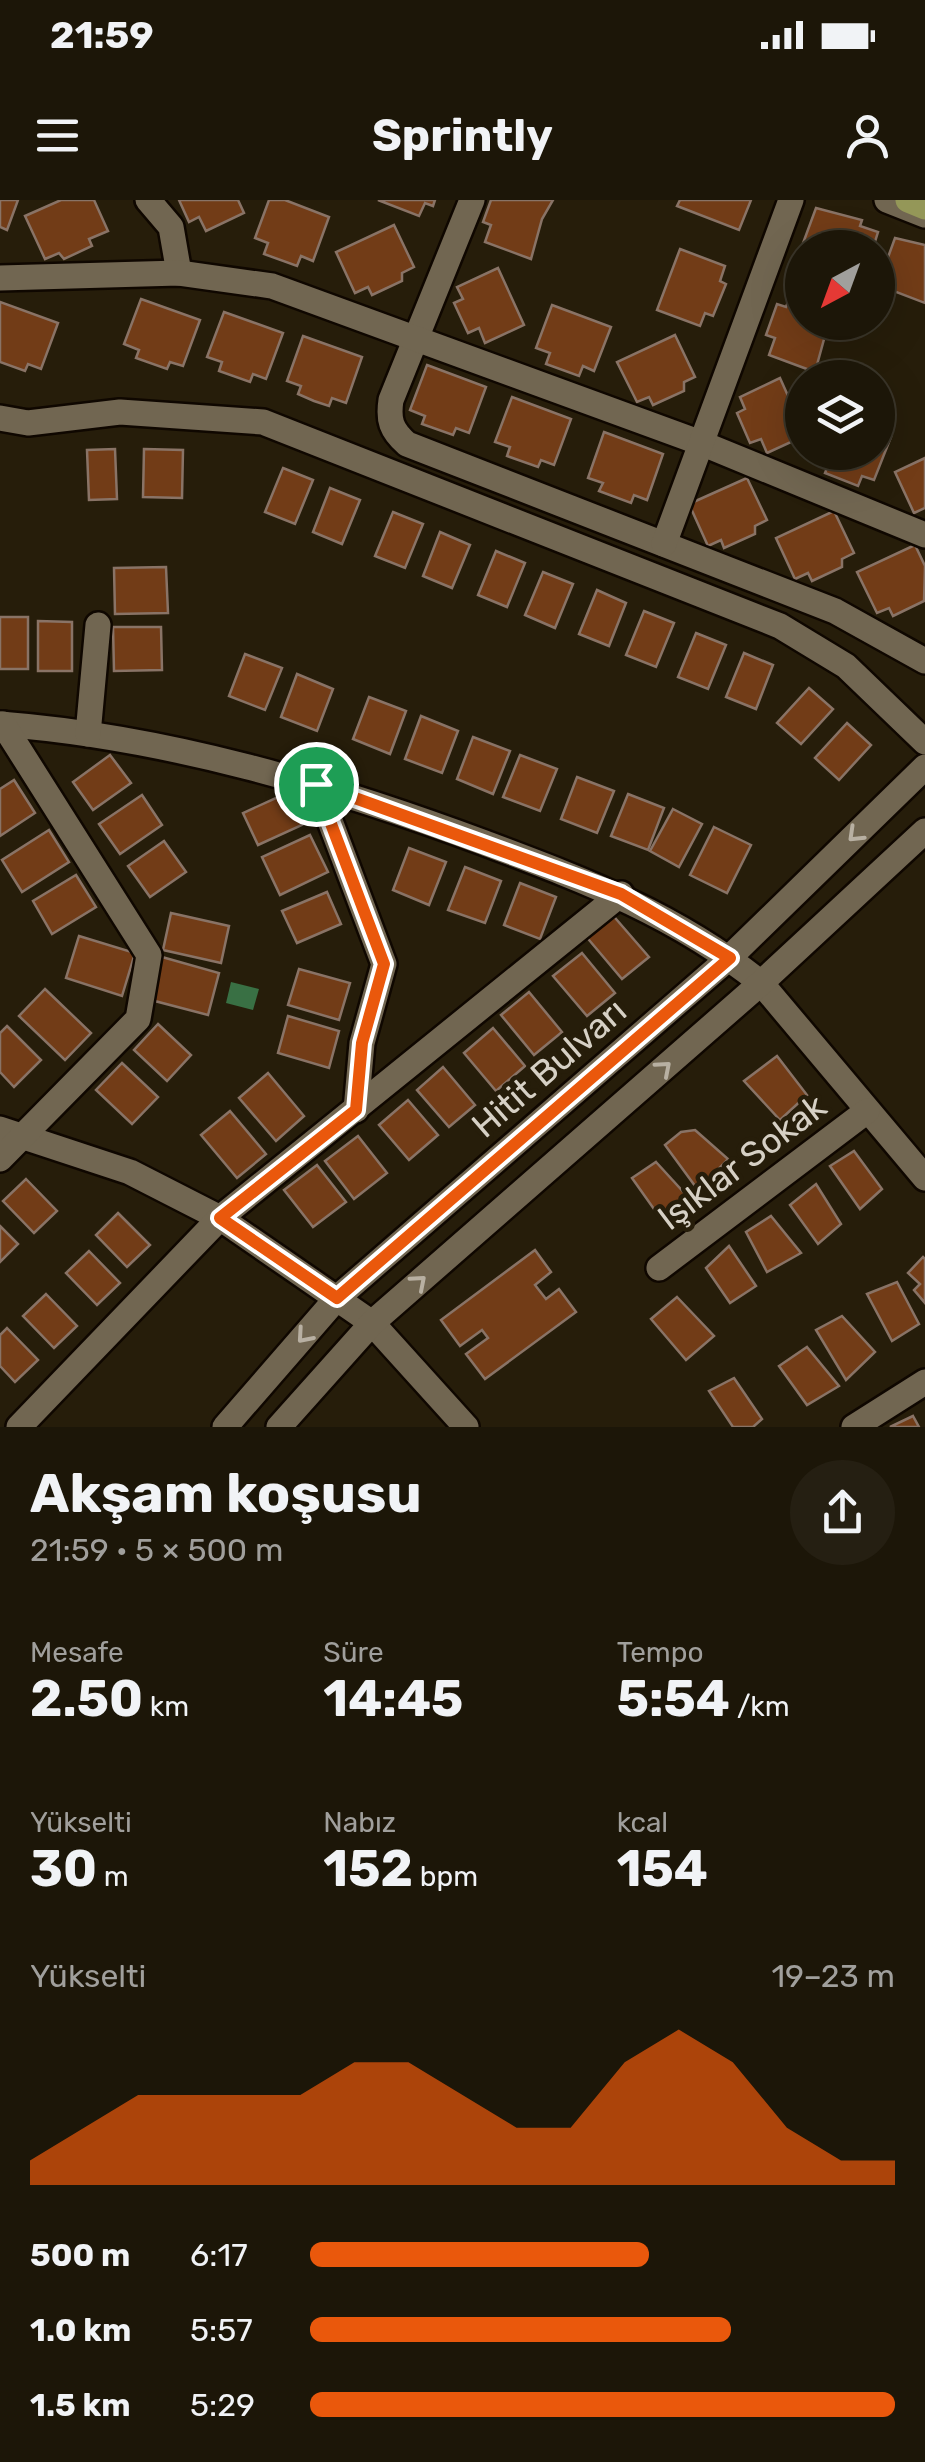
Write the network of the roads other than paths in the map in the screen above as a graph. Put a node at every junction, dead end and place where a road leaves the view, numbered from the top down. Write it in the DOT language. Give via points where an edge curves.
graph roads {
  1 [pos="148,200"];
  2 [pos="472,200"];
  3 [pos="792,200"];
  4 [pos="887,200"];
  5 [pos="908,200"];
  6 [pos="925,207"];
  7 [pos="925,215"];
  8 [pos="179,273"];
  9 [pos="0,278"];
  10 [pos="417,336"];
  11 [pos="0,418"];
  12 [pos="701,443"];
  13 [pos="925,536"];
  14 [pos="664,544"];
  15 [pos="98,625"];
  16 [pos="925,661"];
  17 [pos="1,724"];
  18 [pos="88,734"];
  19 [pos="925,742"];
  20 [pos="925,767"];
  21 [pos="316,784"];
  22 [pos="925,831"];
  23 [pos="621,894"];
  24 [pos="730,958"];
  25 [pos="761,983"];
  26 [pos="356,1110"];
  27 [pos="867,1111"];
  28 [pos="12,1132"];
  29 [pos="0,1159"];
  30 [pos="925,1178"];
  31 [pos="220,1218"];
  32 [pos="659,1268"];
  33 [pos="337,1298"];
  34 [pos="372,1322"];
  35 [pos="925,1382"];
  36 [pos="19,1427"];
  37 [pos="224,1427"];
  38 [pos="279,1427"];
  39 [pos="466,1427"];
  40 [pos="854,1427"];
  1 -- 8 [label="street" via="171,227"];
  2 -- 10 [label="street"];
  3 -- 12 [label="street"];
  4 -- 7 [label="street"];
  5 -- 6 [label="main road"];
  8 -- 9 [label="street"];
  8 -- 10 [label="street" via="272,286 380,329"];
  10 -- 12 [label="street"];
  10 -- 14 [label="street" via="388,417 407,444"];
  11 -- 19 [label="street" via="28,423 120,412 263,422 780,626 846,666"];
  12 -- 13 [label="street"];
  12 -- 14 [label="street"];
  14 -- 16 [label="street" via="835,611"];
  15 -- 18 [label="street"];
  17 -- 18 [label="street"];
  17 -- 28 [label="street" via="150,954 138,1019"];
  18 -- 21 [label="street"];
  20 -- 24 [label="street, Hitit Bulvarı, one-way"];
  21 -- 23 [label="street"];
  21 -- 26 [label="street" via="384,964 362,1043"];
  22 -- 25 [label="street"];
  23 -- 24 [label="street"];
  23 -- 26 [label="street"];
  24 -- 25 [label="street"];
  24 -- 33 [label="street, Hitit Bulvarı"];
  25 -- 27 [label="street"];
  34 -- 25 [label="street, one-way"];
  26 -- 31 [label="street"];
  27 -- 30 [label="street"];
  27 -- 32 [label="street, Işıklar Sokak"];
  28 -- 29 [label="street"];
  28 -- 31 [label="street" via="130,1172"];
  31 -- 33 [label="street"];
  31 -- 36 [label="street"];
  33 -- 34 [label="street"];
  33 -- 37 [label="street, Hitit Bulvarı, one-way"];
  34 -- 38 [label="street"];
  34 -- 39 [label="street"];
  35 -- 40 [label="street"];
}
